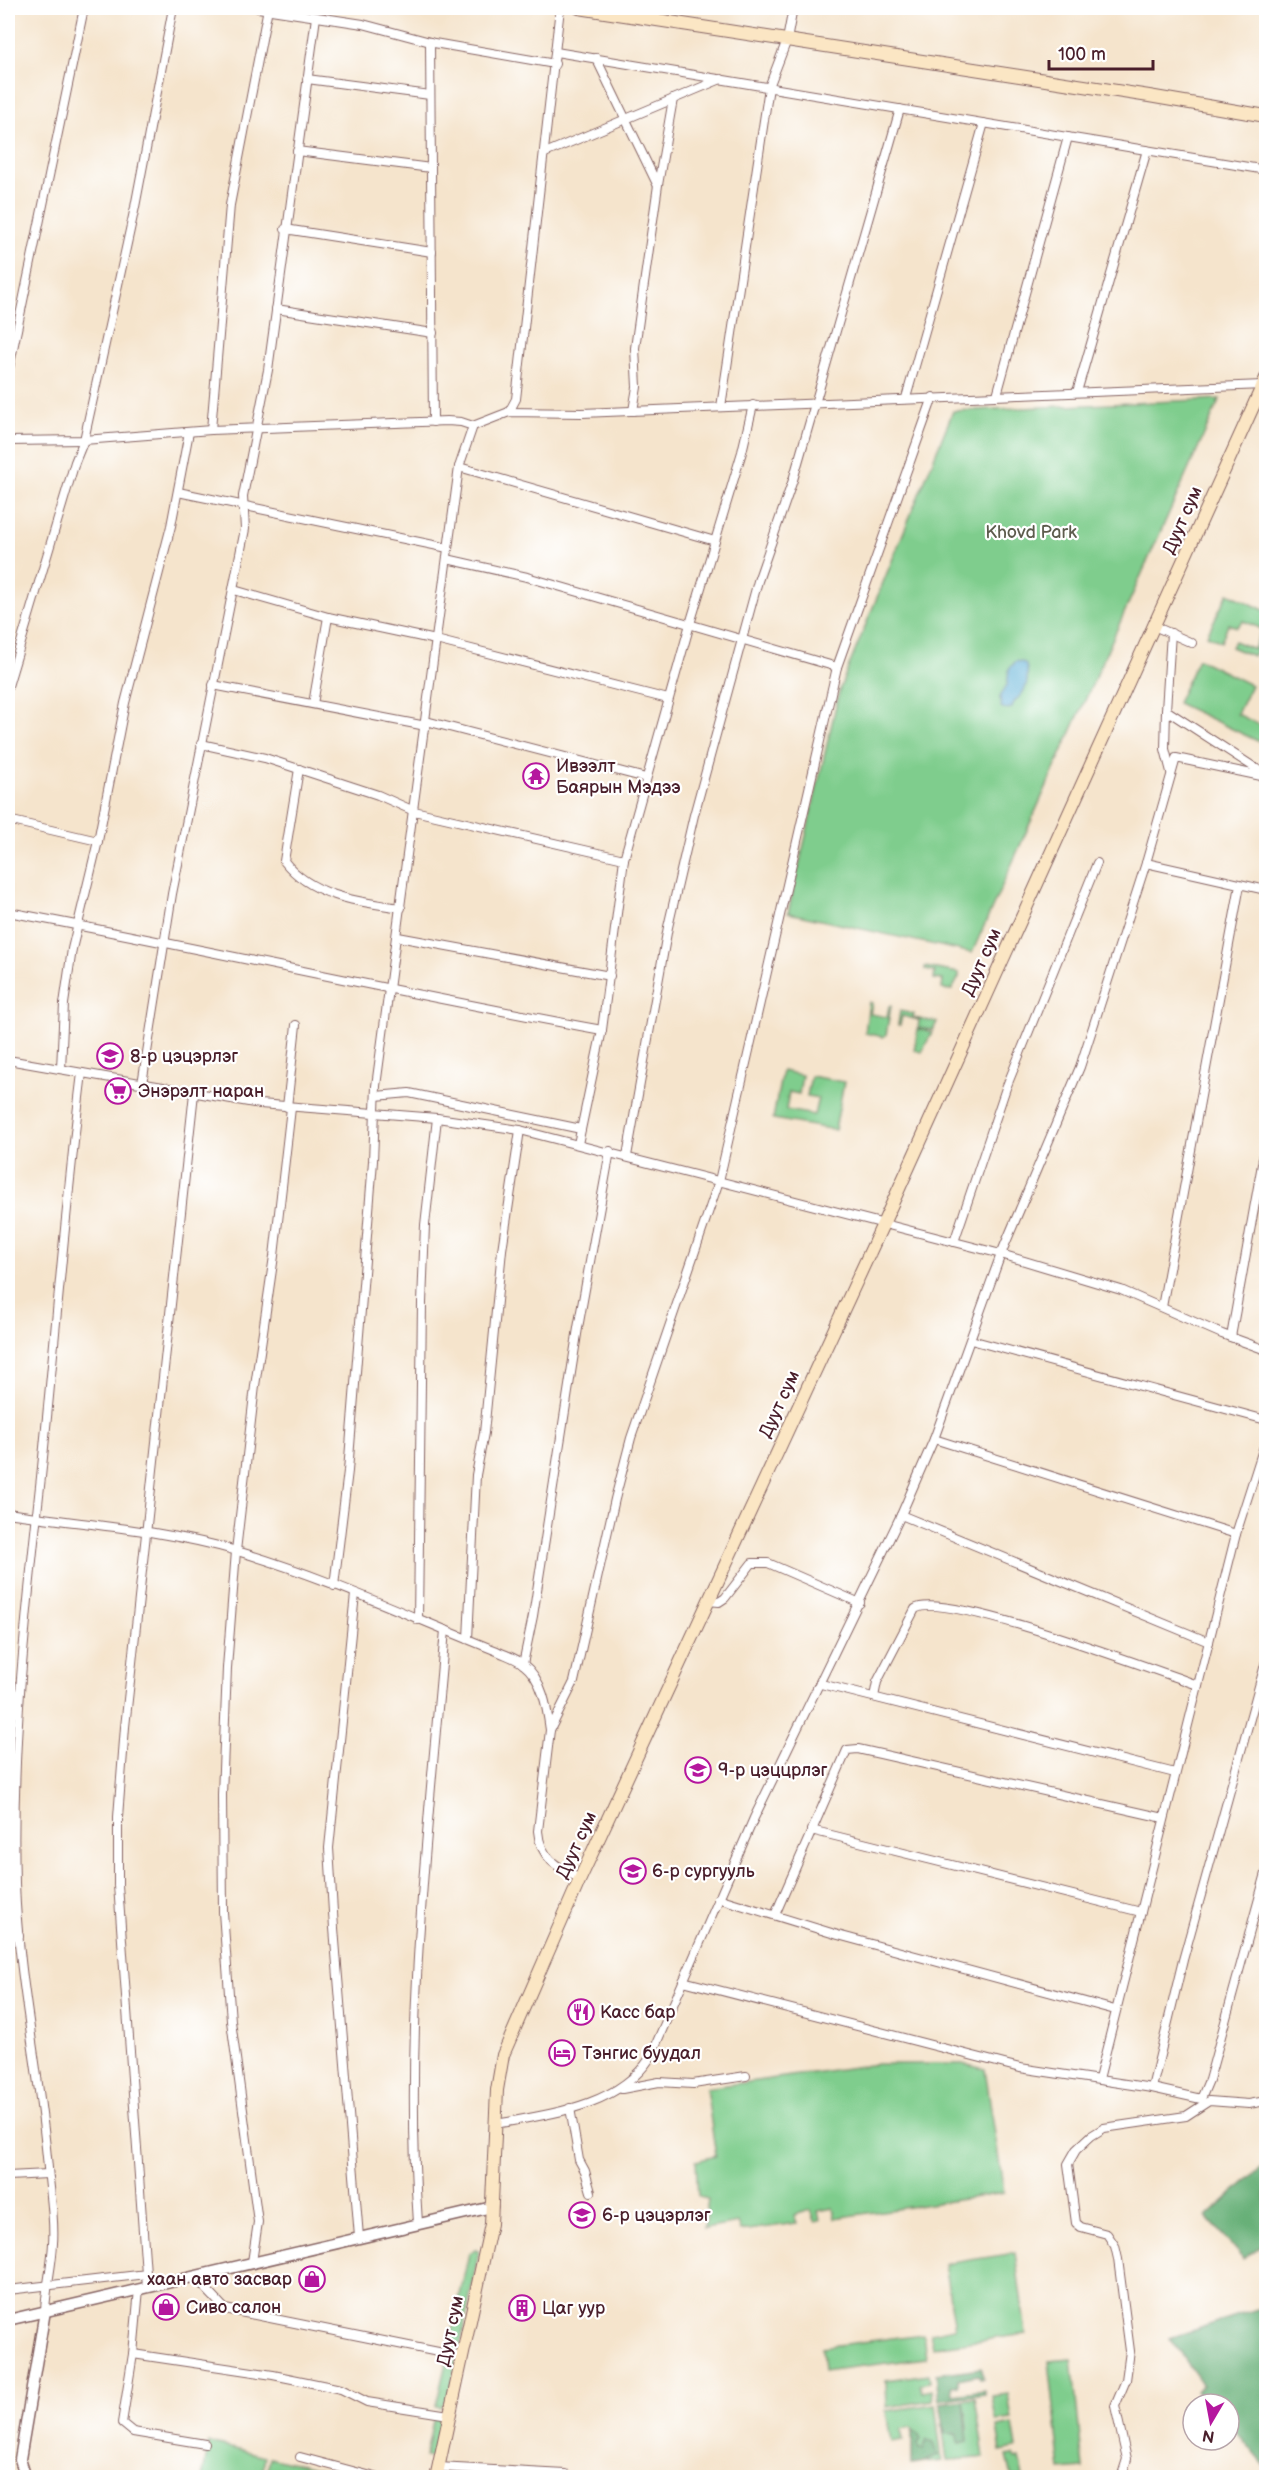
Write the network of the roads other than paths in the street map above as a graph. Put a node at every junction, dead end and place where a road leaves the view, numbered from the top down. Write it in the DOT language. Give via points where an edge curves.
graph roads {
  1 [pos="84,8"];
  2 [pos="173,8"];
  3 [pos="258,8"];
  4 [pos="268,8"];
  5 [pos="560,8"];
  6 [pos="579,8"];
  7 [pos="793,8"];
  8 [pos="316,17"];
  9 [pos="787,40"];
  10 [pos="430,42"];
  11 [pos="556,51"];
  12 [pos="596,58"];
  13 [pos="555,64"];
  14 [pos="307,79"];
  15 [pos="721,79"];
  16 [pos="769,87"];
  17 [pos="430,95"];
  18 [pos="673,99"];
  19 [pos="900,109"];
  20 [pos="1266,116"];
  21 [pos="625,118"];
  22 [pos="984,123"];
  23 [pos="1068,137"];
  24 [pos="1147,150"];
  25 [pos="297,151"];
  26 [pos="545,153"];
  27 [pos="431,168"];
  28 [pos="1266,170"];
  29 [pos="658,185"];
  30 [pos="285,229"];
  31 [pos="432,252"];
  32 [pos="276,309"];
  33 [pos="433,333"];
  34 [pos="8,373"];
  35 [pos="1265,381"];
  36 [pos="1077,392"];
  37 [pos="997,395"];
  38 [pos="933,397"];
  39 [pos="906,398"];
  40 [pos="816,402"];
  41 [pos="753,405"];
  42 [pos="721,407"];
  43 [pos="633,411"];
  44 [pos="509,412"];
  45 [pos="434,422"];
  46 [pos="473,426"];
  47 [pos="258,427"];
  48 [pos="211,430"];
  49 [pos="189,432"];
  50 [pos="84,440"];
  51 [pos="8,441"];
  52 [pos="459,467"];
  53 [pos="178,492"];
  54 [pos="244,505"];
  55 [pos="715,542"];
  56 [pos="448,548"];
  57 [pos="447,559"];
  58 [pos="234,590"];
  59 [pos="328,617"];
  60 [pos="690,624"];
  61 [pos="1154,626"];
  62 [pos="1171,633"];
  63 [pos="743,639"];
  64 [pos="436,640"];
  65 [pos="1192,643"];
  66 [pos="837,667"];
  67 [pos="213,685"];
  68 [pos="8,686"];
  69 [pos="668,699"];
  70 [pos="313,704"];
  71 [pos="1166,710"];
  72 [pos="426,723"];
  73 [pos="201,744"];
  74 [pos="299,769"];
  75 [pos="1171,774"];
  76 [pos="1266,776"];
  77 [pos="646,778"];
  78 [pos="414,811"];
  79 [pos="8,820"];
  80 [pos="98,841"];
  81 [pos="624,859"];
  82 [pos="1097,863"];
  83 [pos="1146,863"];
  84 [pos="1240,885"];
  85 [pos="1266,890"];
  86 [pos="401,908"];
  87 [pos="8,912"];
  88 [pos="77,925"];
  89 [pos="398,937"];
  90 [pos="164,942"];
  91 [pos="610,976"];
  92 [pos="390,988"];
  93 [pos="296,1025"];
  94 [pos="602,1030"];
  95 [pos="8,1060"];
  96 [pos="61,1069"];
  97 [pos="82,1073"];
  98 [pos="142,1084"];
  99 [pos="194,1094"];
  100 [pos="376,1096"];
  101 [pos="289,1108"];
  102 [pos="375,1113"];
  103 [pos="437,1118"];
  104 [pos="581,1129"];
  105 [pos="520,1130"];
  106 [pos="1266,1142"];
  107 [pos="578,1144"];
  108 [pos="610,1151"];
  109 [pos="627,1156"];
  110 [pos="719,1180"];
  111 [pos="883,1224"];
  112 [pos="954,1242"];
  113 [pos="1002,1254"];
  114 [pos="1162,1307"];
  115 [pos="1231,1337"];
  116 [pos="971,1340"];
  117 [pos="1266,1350"];
  118 [pos="1266,1420"];
  119 [pos="934,1439"];
  120 [pos="1266,1440"];
  121 [pos="8,1513"];
  122 [pos="901,1515"];
  123 [pos="36,1518"];
  124 [pos="146,1531"];
  125 [pos="1236,1534"];
  126 [pos="236,1551"];
  127 [pos="334,1586"];
  128 [pos="355,1594"];
  129 [pos="708,1601"];
  130 [pos="860,1604"];
  131 [pos="418,1620"];
  132 [pos="445,1630"];
  133 [pos="468,1639"];
  134 [pos="1209,1642"];
  135 [pos="1266,1661"];
  136 [pos="523,1664"];
  137 [pos="821,1684"];
  138 [pos="1198,1685"];
  139 [pos="874,1698"];
  140 [pos="550,1730"];
  141 [pos="8,1745"];
  142 [pos="17,1745"];
  143 [pos="1175,1773"];
  144 [pos="12,1811"];
  145 [pos="1164,1818"];
  146 [pos="810,1830"];
  147 [pos="1266,1873"];
  148 [pos="580,1879"];
  149 [pos="11,1883"];
  150 [pos="718,1898"];
  151 [pos="1141,1912"];
  152 [pos="775,1915"];
  153 [pos="8,1936"];
  154 [pos="19,1936"];
  155 [pos="682,1981"];
  156 [pos="1115,2010"];
  157 [pos="746,2076"];
  158 [pos="1099,2079"];
  159 [pos="1152,2088"];
  160 [pos="618,2089"];
  161 [pos="1205,2100"];
  162 [pos="1266,2101"];
  163 [pos="570,2108"];
  164 [pos="496,2124"];
  165 [pos="48,2174"];
  166 [pos="8,2176"];
  167 [pos="591,2192"];
  168 [pos="492,2207"];
  169 [pos="418,2223"];
  170 [pos="359,2237"];
  171 [pos="252,2262"];
  172 [pos="147,2274"];
  173 [pos="195,2277"];
  174 [pos="46,2286"];
  175 [pos="143,2288"];
  176 [pos="8,2290"];
  177 [pos="45,2311"];
  178 [pos="8,2320"];
  179 [pos="133,2354"];
  180 [pos="463,2357"];
  181 [pos="450,2415"];
  182 [pos="205,2444"];
  183 [pos="300,2457"];
  184 [pos="437,2472"];
  185 [pos="566,2474"];
  186 [pos="26,2478"];
  187 [pos="379,2478"];
  188 [pos="1121,2478"];
  1 -- 34 [label="street"];
  2 -- 50 [label="street"];
  3 -- 4 [label="street"];
  4 -- 8 [label="street"];
  4 -- 48 [label="street" via="230,205"];
  5 -- 11 [label="street"];
  6 -- 9 [label="main road"];
  7 -- 9 [label="street"];
  8 -- 10 [label="street" via="363,24"];
  8 -- 14 [label="street"];
  9 -- 16 [label="street"];
  9 -- 20 [label="main road"];
  10 -- 13 [label="street"];
  10 -- 17 [label="street"];
  11 -- 12 [label="street"];
  11 -- 13 [label="street"];
  12 -- 15 [label="street"];
  12 -- 21 [label="street"];
  13 -- 26 [label="street"];
  14 -- 17 [label="street"];
  14 -- 25 [label="street"];
  15 -- 16 [label="street"];
  15 -- 18 [label="street"];
  16 -- 19 [label="street"];
  16 -- 42 [label="street"];
  17 -- 27 [label="street"];
  18 -- 21 [label="street"];
  18 -- 29 [label="street"];
  19 -- 22 [label="street"];
  19 -- 40 [label="street"];
  21 -- 26 [label="street"];
  21 -- 29 [label="street"];
  22 -- 23 [label="street"];
  22 -- 39 [label="street"];
  23 -- 24 [label="street"];
  23 -- 37 [label="street"];
  24 -- 28 [label="street"];
  24 -- 36 [label="street"];
  25 -- 27 [label="street"];
  25 -- 30 [label="street"];
  26 -- 44 [label="street" via="516,399"];
  27 -- 31 [label="street"];
  29 -- 43 [label="street" via="635,348 637,387"];
  30 -- 31 [label="street"];
  30 -- 32 [label="street"];
  31 -- 33 [label="street"];
  32 -- 33 [label="street"];
  32 -- 47 [label="street"];
  33 -- 45 [label="street"];
  35 -- 36 [label="street"];
  35 -- 61 [label="main road, Дуут сум"];
  36 -- 37 [label="street"];
  37 -- 38 [label="street"];
  38 -- 39 [label="street"];
  38 -- 66 [label="street"];
  39 -- 40 [label="street"];
  40 -- 41 [label="street"];
  40 -- 63 [label="street"];
  41 -- 42 [label="street"];
  41 -- 55 [label="street"];
  42 -- 43 [label="street"];
  43 -- 44 [label="street"];
  44 -- 46 [label="street"];
  45 -- 46 [label="street"];
  45 -- 47 [label="street"];
  46 -- 52 [label="street"];
  47 -- 48 [label="street"];
  47 -- 54 [label="street"];
  48 -- 49 [label="street"];
  49 -- 50 [label="street"];
  49 -- 53 [label="street"];
  50 -- 51 [label="street"];
  50 -- 68 [label="street"];
  52 -- 55 [label="street"];
  52 -- 56 [label="street"];
  53 -- 54 [label="street"];
  53 -- 80 [label="street" via="125,703"];
  54 -- 56 [label="street"];
  54 -- 58 [label="street" via="245,528"];
  55 -- 60 [label="street"];
  56 -- 57 [label="street"];
  57 -- 60 [label="street" via="527,577"];
  57 -- 64 [label="street"];
  58 -- 59 [label="street"];
  58 -- 67 [label="street"];
  59 -- 64 [label="street"];
  59 -- 70 [label="street"];
  60 -- 63 [label="street"];
  60 -- 69 [label="street"];
  61 -- 62 [label="street"];
  61 -- 111 [label="main road, Дуут сум"];
  62 -- 65 [label="street"];
  62 -- 71 [label="street"];
  63 -- 66 [label="street"];
  63 -- 109 [label="street" via="696,805 668,927"];
  64 -- 69 [label="street"];
  64 -- 72 [label="street"];
  66 -- 110 [label="street"];
  67 -- 70 [label="street"];
  67 -- 73 [label="street"];
  69 -- 77 [label="street"];
  70 -- 72 [label="street"];
  71 -- 75 [label="street" via="1165,749"];
  71 -- 76 [label="street"];
  72 -- 77 [label="street"];
  72 -- 78 [label="street"];
  73 -- 74 [label="street"];
  73 -- 90 [label="street"];
  74 -- 78 [label="street"];
  74 -- 86 [label="street" via="285,861 295,874 324,891"];
  75 -- 76 [label="street" via="1176,758"];
  75 -- 83 [label="street"];
  77 -- 81 [label="street"];
  78 -- 81 [label="street"];
  78 -- 86 [label="street"];
  79 -- 80 [label="street"];
  80 -- 88 [label="street"];
  81 -- 91 [label="street"];
  82 -- 112 [label="street" via="1006,1088"];
  83 -- 84 [label="street"];
  83 -- 113 [label="street" via="1080,1066"];
  84 -- 85 [label="street"];
  84 -- 114 [label="street"];
  86 -- 89 [label="street"];
  87 -- 88 [label="street"];
  88 -- 90 [label="street"];
  88 -- 96 [label="street" via="64,1004"];
  89 -- 91 [label="street"];
  89 -- 92 [label="street"];
  90 -- 92 [label="street"];
  90 -- 98 [label="street"];
  91 -- 94 [label="street"];
  92 -- 94 [label="street"];
  92 -- 100 [label="street"];
  93 -- 101 [label="street"];
  94 -- 104 [label="street"];
  95 -- 96 [label="street"];
  96 -- 97 [label="street"];
  97 -- 98 [label="street"];
  97 -- 123 [label="street"];
  98 -- 99 [label="street"];
  99 -- 101 [label="street"];
  99 -- 124 [label="street"];
  100 -- 102 [label="street"];
  100 -- 104 [label="street" via="409,1093"];
  101 -- 102 [label="street"];
  101 -- 126 [label="street"];
  102 -- 103 [label="street"];
  102 -- 127 [label="street" via="348,1472"];
  103 -- 105 [label="street"];
  103 -- 131 [label="street" via="425,1225 422,1303"];
  104 -- 107 [label="street"];
  105 -- 107 [label="street"];
  105 -- 133 [label="street" via="476,1475"];
  106 -- 115 [label="street"];
  107 -- 108 [label="street"];
  108 -- 109 [label="street"];
  108 -- 136 [label="street"];
  109 -- 110 [label="street"];
  110 -- 111 [label="street"];
  110 -- 140 [label="street" via="632,1438 574,1682"];
  111 -- 112 [label="street"];
  111 -- 129 [label="main road, Дуут сум"];
  112 -- 113 [label="street"];
  113 -- 114 [label="street" via="1121,1290"];
  113 -- 116 [label="street"];
  114 -- 115 [label="street"];
  115 -- 117 [label="street"];
  116 -- 118 [label="street"];
  116 -- 119 [label="street"];
  119 -- 122 [label="street"];
  119 -- 125 [label="street"];
  120 -- 125 [label="street"];
  121 -- 123 [label="street"];
  122 -- 130 [label="street"];
  122 -- 134 [label="street"];
  123 -- 124 [label="street"];
  123 -- 142 [label="street" via="26,1599"];
  124 -- 126 [label="street"];
  124 -- 172 [label="street" via="122,1759 117,1853"];
  125 -- 134 [label="street"];
  126 -- 127 [label="street"];
  126 -- 171 [label="street" via="222,1795 223,1912 231,2021 258,2222"];
  127 -- 128 [label="street"];
  128 -- 131 [label="street"];
  128 -- 170 [label="street" via="329,1848"];
  129 -- 130 [label="street" via="725,1598 752,1563 760,1562"];
  129 -- 148 [label="main road, Дуут сум"];
  130 -- 137 [label="street"];
  131 -- 132 [label="street"];
  132 -- 133 [label="street"];
  132 -- 169 [label="street" via="416,1977 414,2163"];
  133 -- 136 [label="street"];
  134 -- 138 [label="street"];
  135 -- 159 [label="street" via="1183,1960"];
  136 -- 140 [label="street" via="546,1701"];
  137 -- 139 [label="street"];
  137 -- 150 [label="street"];
  138 -- 139 [label="street" via="1027,1625 924,1606 915,1610 877,1682"];
  138 -- 143 [label="street"];
  139 -- 143 [label="street"];
  140 -- 148 [label="street" via="538,1842 549,1860"];
  141 -- 142 [label="street"];
  142 -- 144 [label="street"];
  143 -- 145 [label="street"];
  144 -- 149 [label="street"];
  145 -- 146 [label="street" via="858,1749 846,1750"];
  145 -- 151 [label="street"];
  146 -- 151 [label="street"];
  146 -- 152 [label="street"];
  147 -- 161 [label="street"];
  148 -- 164 [label="main road, Дуут сум" via="503,2055"];
  149 -- 154 [label="street"];
  150 -- 152 [label="street"];
  150 -- 155 [label="street"];
  151 -- 156 [label="street"];
  152 -- 156 [label="street"];
  153 -- 154 [label="street"];
  154 -- 165 [label="street"];
  155 -- 158 [label="street" via="966,2056"];
  155 -- 160 [label="street" via="650,2058 640,2073"];
  156 -- 158 [label="street"];
  157 -- 160 [label="street"];
  158 -- 159 [label="street"];
  159 -- 161 [label="street"];
  160 -- 163 [label="street"];
  161 -- 162 [label="street" via="1249,2104"];
  161 -- 188 [label="street" via="1186,2116 1104,2128 1076,2150 1068,2164 1077,2223 1081,2228 1107,2234 1118,2259 1130,2351 1115,2406 1126,2459"];
  163 -- 164 [label="street"];
  163 -- 167 [label="street" via="579,2160"];
  164 -- 168 [label="main road, Дуут сум"];
  165 -- 166 [label="street"];
  165 -- 174 [label="street" via="53,2243"];
  168 -- 169 [label="street"];
  168 -- 180 [label="main road, Дуут сум"];
  169 -- 170 [label="street"];
  170 -- 171 [label="street"];
  171 -- 173 [label="street"];
  172 -- 174 [label="street"];
  172 -- 175 [label="street"];
  173 -- 175 [label="street"];
  173 -- 180 [label="street" via="225,2309"];
  174 -- 176 [label="street"];
  174 -- 177 [label="street"];
  175 -- 177 [label="street"];
  175 -- 179 [label="street"];
  177 -- 178 [label="street"];
  177 -- 186 [label="street" via="20,2459"];
  179 -- 181 [label="street" via="273,2375 341,2389 367,2402"];
  179 -- 182 [label="street" via="122,2423 133,2432"];
  180 -- 181 [label="main road, Дуут сум"];
  181 -- 184 [label="main road, Дуут сум"];
  183 -- 187 [label="street"];
  184 -- 185 [label="street"];
}
